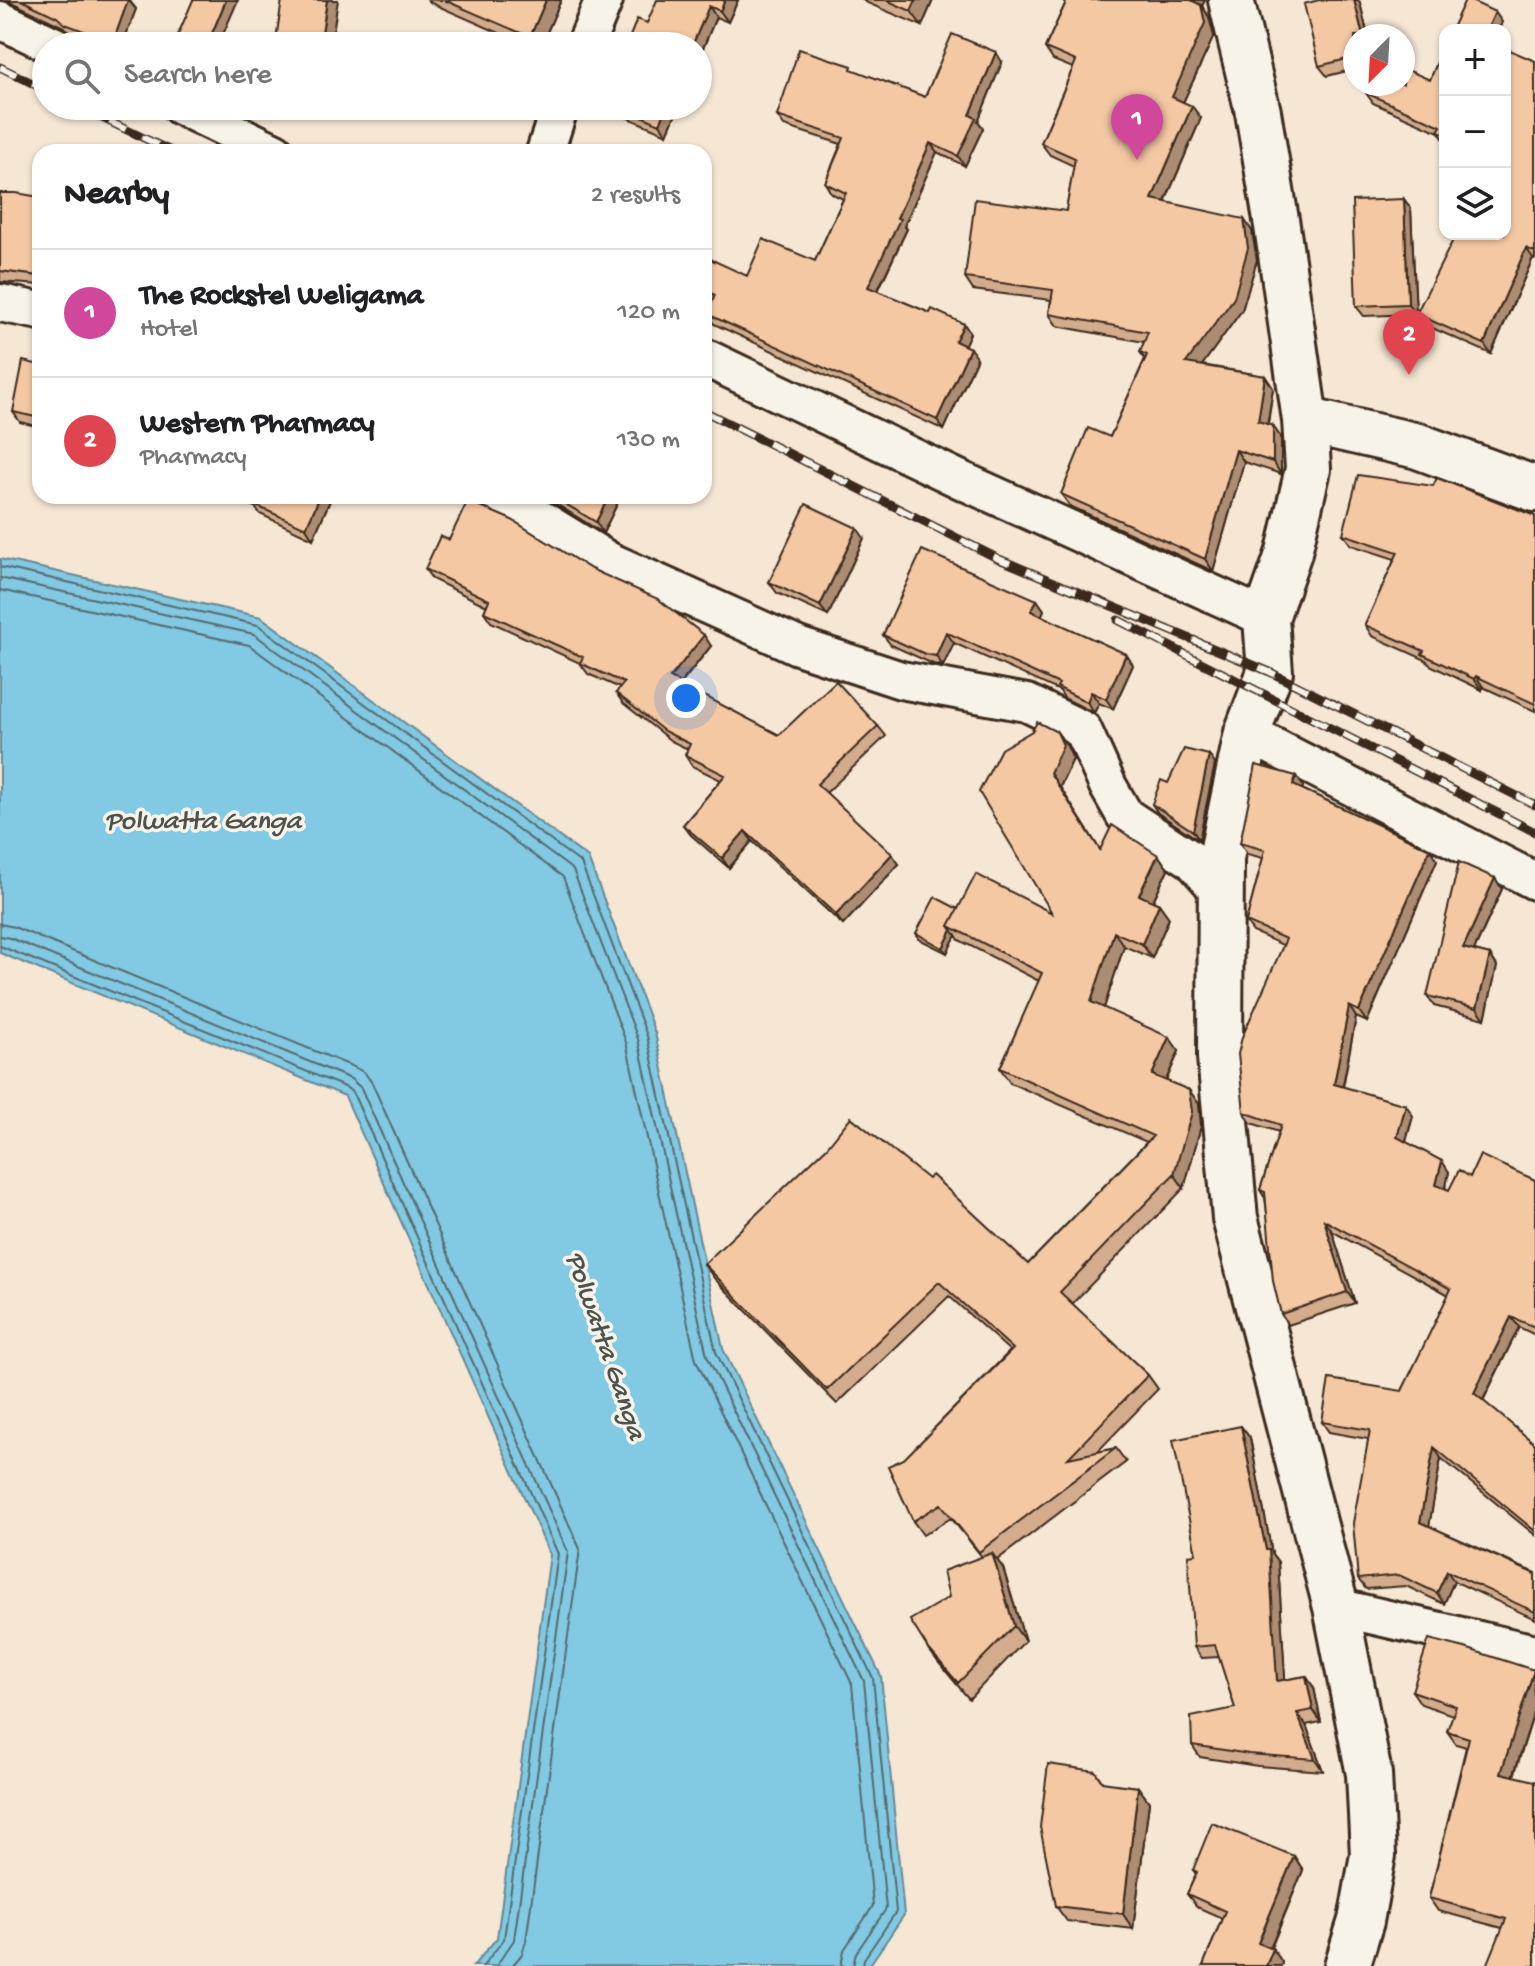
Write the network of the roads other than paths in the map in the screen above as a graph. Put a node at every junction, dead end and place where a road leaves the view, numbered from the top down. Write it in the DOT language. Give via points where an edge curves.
graph roads {
  1 [pos="604,0"];
  2 [pos="1231,0"];
  3 [pos="0,20"];
  4 [pos="591,32"];
  5 [pos="32,35"];
  6 [pos="209,120"];
  7 [pos="555,120"];
  8 [pos="258,144"];
  9 [pos="548,144"];
  10 [pos="0,303"];
  11 [pos="32,309"];
  12 [pos="712,361"];
  13 [pos="1305,420"];
  14 [pos="1535,489"];
  15 [pos="511,504"];
  16 [pos="1266,618"];
  17 [pos="1247,733"];
  18 [pos="1535,881"];
  19 [pos="1220,892"];
  20 [pos="1336,1607"];
  21 [pos="1535,1653"];
  22 [pos="1347,1966"];
  1 -- 4 [label="street"];
  2 -- 13 [label="main road" via="1260,126"];
  3 -- 5 [label="street"];
  6 -- 8 [label="street"];
  7 -- 9 [label="street"];
  10 -- 11 [label="street"];
  12 -- 16 [label="street"];
  13 -- 14 [label="main road" via="1418,446"];
  13 -- 16 [label="main road" via="1308,469 1289,552"];
  15 -- 19 [label="street" via="609,561 798,646 901,680 1027,703 1083,730 1125,816 1192,860"];
  16 -- 17 [label="main road" via="1270,672"];
  17 -- 18 [label="street"];
  17 -- 19 [label="main road" via="1221,858"];
  19 -- 20 [label="main road" via="1220,1057 1235,1218"];
  20 -- 21 [label="street"];
  20 -- 22 [label="main road" via="1369,1774 1373,1855"];
}
